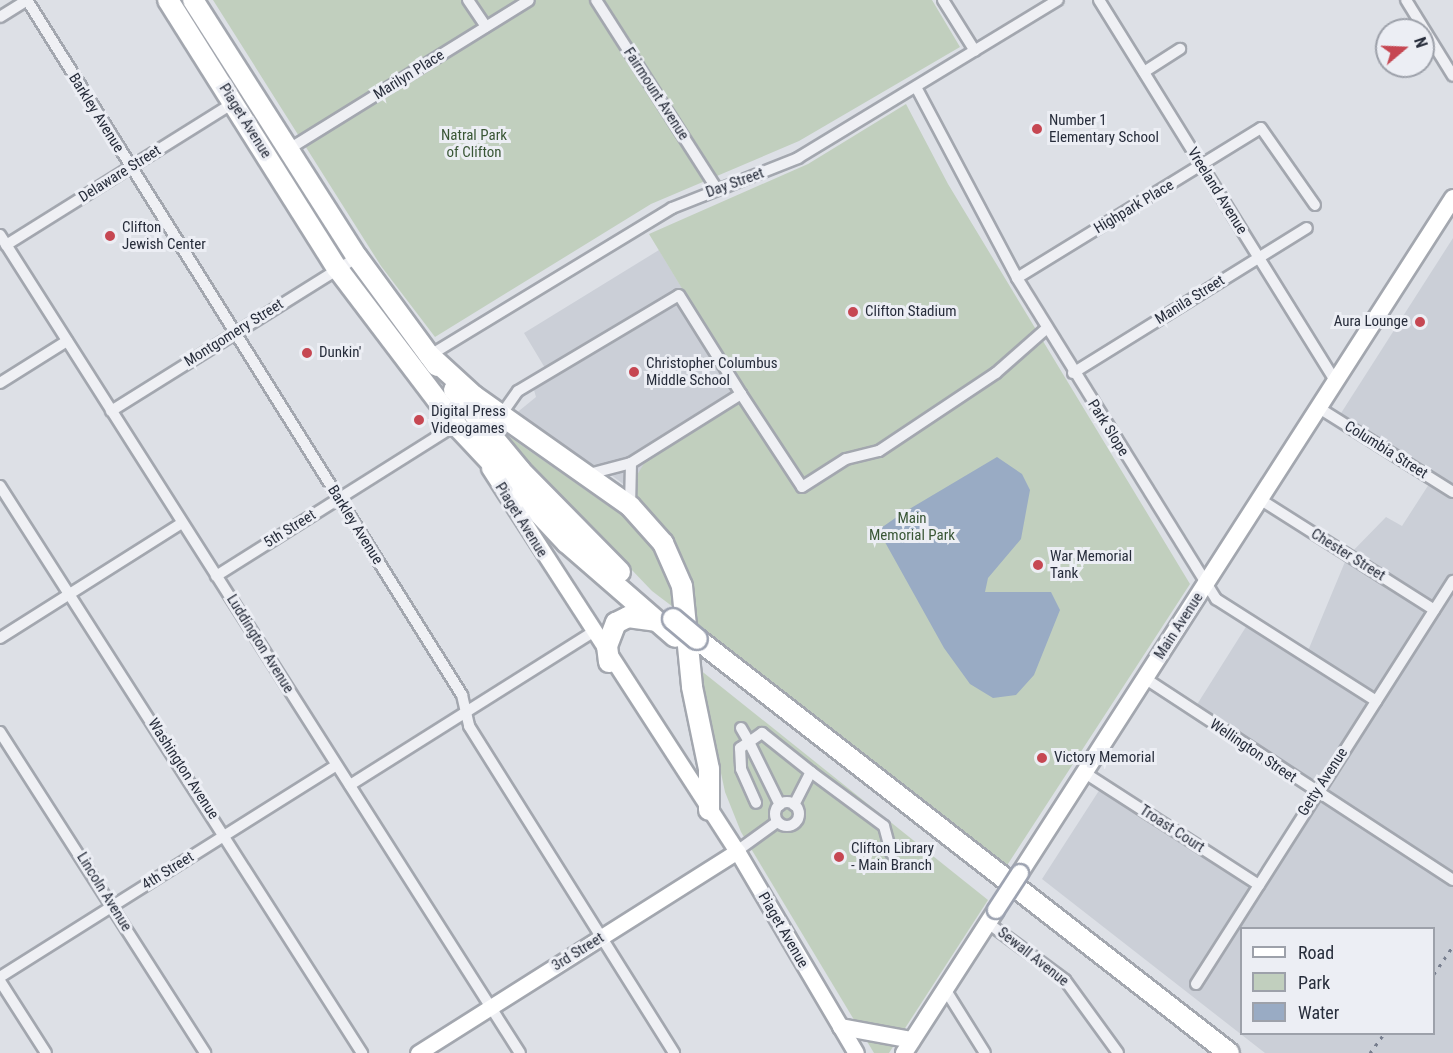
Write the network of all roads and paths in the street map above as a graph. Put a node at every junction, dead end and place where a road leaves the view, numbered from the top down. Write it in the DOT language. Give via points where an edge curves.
graph roads {
  1 [pos="27,0"];
  2 [pos="168,0"];
  3 [pos="193,0"];
  4 [pos="468,0"];
  5 [pos="529,0"];
  6 [pos="596,0"];
  7 [pos="943,0"];
  8 [pos="1058,0"];
  9 [pos="1099,0"];
  10 [pos="1406,0"];
  11 [pos="0,17"];
  12 [pos="486,27"];
  13 [pos="1180,49"];
  14 [pos="975,51"];
  15 [pos="1144,72"];
  16 [pos="1453,76"];
  17 [pos="916,87"];
  18 [pos="233,103"];
  19 [pos="289,149"];
  20 [pos="1202,165"];
  21 [pos="130,167"];
  22 [pos="717,189"];
  23 [pos="1453,198"];
  24 [pos="1315,205"];
  25 [pos="1307,228"];
  26 [pos="0,235"];
  27 [pos="6,245"];
  28 [pos="357,257"];
  29 [pos="1258,258"];
  30 [pos="337,268"];
  31 [pos="1017,278"];
  32 [pos="1047,328"];
  33 [pos="234,333"];
  34 [pos="67,340"];
  35 [pos="429,355"];
  36 [pos="411,366"];
  37 [pos="1073,373"];
  38 [pos="1336,382"];
  39 [pos="0,383"];
  40 [pos="741,394"];
  41 [pos="1319,408"];
  42 [pos="111,411"];
  43 [pos="501,416"];
  44 [pos="456,425"];
  45 [pos="480,452"];
  46 [pos="631,463"];
  47 [pos="521,471"];
  48 [pos="586,475"];
  49 [pos="0,486"];
  50 [pos="1453,492"];
  51 [pos="339,499"];
  52 [pos="1261,500"];
  53 [pos="630,506"];
  54 [pos="182,523"];
  55 [pos="216,576"];
  56 [pos="1453,581"];
  57 [pos="1206,585"];
  58 [pos="72,594"];
  59 [pos="1434,610"];
  60 [pos="668,625"];
  61 [pos="591,633"];
  62 [pos="0,638"];
  63 [pos="698,647"];
  64 [pos="609,662"];
  65 [pos="1146,679"];
  66 [pos="1376,701"];
  67 [pos="466,712"];
  68 [pos="741,728"];
  69 [pos="0,732"];
  70 [pos="749,742"];
  71 [pos="336,765"];
  72 [pos="811,772"];
  73 [pos="1085,773"];
  74 [pos="350,785"];
  75 [pos="1315,791"];
  76 [pos="711,802"];
  77 [pos="756,803"];
  78 [pos="780,805"];
  79 [pos="794,805"];
  80 [pos="777,822"];
  81 [pos="226,836"];
  82 [pos="737,851"];
  83 [pos="891,854"];
  84 [pos="1453,880"];
  85 [pos="1259,885"];
  86 [pos="112,906"];
  87 [pos="992,916"];
  88 [pos="602,937"];
  89 [pos="0,979"];
  90 [pos="1196,984"];
  91 [pos="945,989"];
  92 [pos="491,1007"];
  93 [pos="841,1027"];
  94 [pos="908,1046"];
  95 [pos="46,1053"];
  96 [pos="205,1053"];
  97 [pos="362,1053"];
  98 [pos="418,1053"];
  99 [pos="520,1053"];
  100 [pos="674,1053"];
  101 [pos="856,1053"];
  102 [pos="985,1053"];
  103 [pos="1118,1053"];
  104 [pos="1209,1053"];
  105 [pos="1229,1053"];
  1 -- 11 [label="street"];
  1 -- 21 [label="street, Barkley Avenue"];
  2 -- 18 [label="highway, Piaget Avenue"];
  3 -- 19 [label="highway, Piaget Avenue"];
  4 -- 12 [label="street"];
  5 -- 12 [label="street, Marilyn Place"];
  6 -- 22 [label="street, Fairmount Avenue"];
  7 -- 14 [label="street"];
  8 -- 14 [label="street, Day Street"];
  9 -- 15 [label="street, Vreeland Avenue"];
  10 -- 16 [label="street"];
  12 -- 19 [label="street, Marilyn Place"];
  13 -- 15 [label="street"];
  14 -- 17 [label="street, Day Street"];
  15 -- 20 [label="street, Vreeland Avenue"];
  17 -- 22 [label="street, Day Street" via="798,158"];
  17 -- 31 [label="street, Park Slope"];
  18 -- 21 [label="street, Delaware Street"];
  18 -- 30 [label="highway, Piaget Avenue"];
  19 -- 28 [label="highway, Piaget Avenue"];
  20 -- 24 [label="street, Highpark Place" via="1262,128"];
  20 -- 29 [label="street, Vreeland Avenue"];
  20 -- 31 [label="street, Highpark Place"];
  21 -- 27 [label="street, Delaware Street"];
  21 -- 33 [label="street, Barkley Avenue"];
  22 -- 35 [label="street, Day Street" via="672,208"];
  23 -- 38 [label="main road, Main Avenue"];
  25 -- 29 [label="street, Manila Street"];
  26 -- 27 [label="street, Luddington Avenue"];
  27 -- 34 [label="street, Luddington Avenue"];
  28 -- 30 [label="street, Montgomery Street"];
  28 -- 35 [label="highway, Piaget Avenue"];
  29 -- 37 [label="street, Manila Street"];
  29 -- 38 [label="street, Vreeland Avenue"];
  30 -- 33 [label="street, Montgomery Street"];
  30 -- 36 [label="highway, Piaget Avenue"];
  31 -- 32 [label="street, Park Slope"];
  32 -- 37 [label="street, Park Slope"];
  32 -- 40 [label="street" via="996,373 879,451 846,459 802,487"];
  33 -- 42 [label="street, Montgomery Street"];
  33 -- 51 [label="street, Barkley Avenue"];
  34 -- 39 [label="street"];
  34 -- 42 [label="street, Luddington Avenue"];
  35 -- 36 [label="street, Day Street"];
  35 -- 43 [label="highway"];
  35 -- 47 [label="highway, Piaget Avenue"];
  36 -- 44 [label="highway, Piaget Avenue"];
  37 -- 57 [label="street, Park Slope"];
  38 -- 41 [label="main road, Main Avenue"];
  40 -- 43 [label="street" via="679,296 518,391"];
  40 -- 46 [label="street"];
  41 -- 50 [label="street, Columbia Street"];
  41 -- 52 [label="main road, Main Avenue"];
  42 -- 54 [label="street, Luddington Avenue"];
  43 -- 48 [label="highway"];
  44 -- 45 [label="highway, Piaget Avenue"];
  44 -- 47 [label="highway" via="469,422"];
  44 -- 51 [label="street, 5th Street"];
  45 -- 60 [label="highway" via="567,543"];
  45 -- 61 [label="street, Piaget Avenue"];
  46 -- 48 [label="street"];
  46 -- 53 [label="street"];
  47 -- 60 [label="highway"];
  48 -- 53 [label="highway"];
  49 -- 58 [label="street, Washington Avenue"];
  51 -- 55 [label="street, 5th Street"];
  51 -- 67 [label="street, Barkley Avenue" via="462,695"];
  52 -- 57 [label="main road, Main Avenue"];
  52 -- 59 [label="street, Chester Street"];
  53 -- 76 [label="highway" via="663,543 682,586 692,687"];
  54 -- 55 [label="street, Luddington Avenue"];
  54 -- 58 [label="street"];
  55 -- 71 [label="street, Luddington Avenue"];
  56 -- 59 [label="street, Getty Avenue"];
  57 -- 65 [label="main road, Main Avenue"];
  57 -- 66 [label="street, Park Slope" via="1216,599"];
  58 -- 62 [label="street"];
  58 -- 81 [label="street, Washington Avenue"];
  59 -- 66 [label="street, Getty Avenue"];
  60 -- 63 [label="highway"];
  60 -- 64 [label="highway" via="628,617 616,623 607,646"];
  61 -- 64 [label="street, Piaget Avenue"];
  61 -- 67 [label="street"];
  63 -- 104 [label="highway"];
  63 -- 105 [label="highway"];
  64 -- 76 [label="street, Piaget Avenue"];
  65 -- 73 [label="main road, Main Avenue"];
  65 -- 75 [label="street, Wellington Street"];
  66 -- 75 [label="street, Getty Avenue"];
  67 -- 74 [label="street"];
  67 -- 88 [label="street, Barkley Avenue" via="469,726"];
  68 -- 70 [label="street"];
  69 -- 86 [label="street, Lincoln Avenue"];
  70 -- 72 [label="street" via="762,733"];
  70 -- 77 [label="street" via="740,748 741,769"];
  70 -- 78 [label="street"];
  71 -- 74 [label="street, Luddington Avenue"];
  71 -- 81 [label="street, 4th Street"];
  72 -- 79 [label="street"];
  72 -- 83 [label="street" via="884,826"];
  73 -- 85 [label="street, Troast Court"];
  73 -- 87 [label="main road, Main Avenue, bridge"];
  74 -- 92 [label="street, Luddington Avenue"];
  75 -- 84 [label="street, Wellington Street"];
  75 -- 85 [label="street, Getty Avenue"];
  76 -- 82 [label="street, Piaget Avenue"];
  78 -- 79 [label="street"];
  78 -- 80 [label="street"];
  79 -- 80 [label="street" via="797,821"];
  80 -- 82 [label="street"];
  81 -- 86 [label="street, 4th Street"];
  81 -- 97 [label="street, Washington Avenue"];
  82 -- 88 [label="street, 3rd Street"];
  82 -- 93 [label="street, Piaget Avenue"];
  85 -- 90 [label="street, Getty Avenue"];
  86 -- 89 [label="street, 4th Street"];
  86 -- 96 [label="street, Lincoln Avenue"];
  87 -- 91 [label="main road, Main Avenue"];
  87 -- 103 [label="street, Sewall Avenue" via="1065,980"];
  88 -- 92 [label="street, 3rd Street"];
  88 -- 100 [label="street, Barkley Avenue"];
  89 -- 95 [label="street"];
  91 -- 94 [label="main road, Main Avenue"];
  91 -- 102 [label="street"];
  92 -- 98 [label="street, 3rd Street"];
  92 -- 99 [label="street, Luddington Avenue"];
  93 -- 94 [label="main road"];
  93 -- 101 [label="street, Piaget Avenue"];
}
